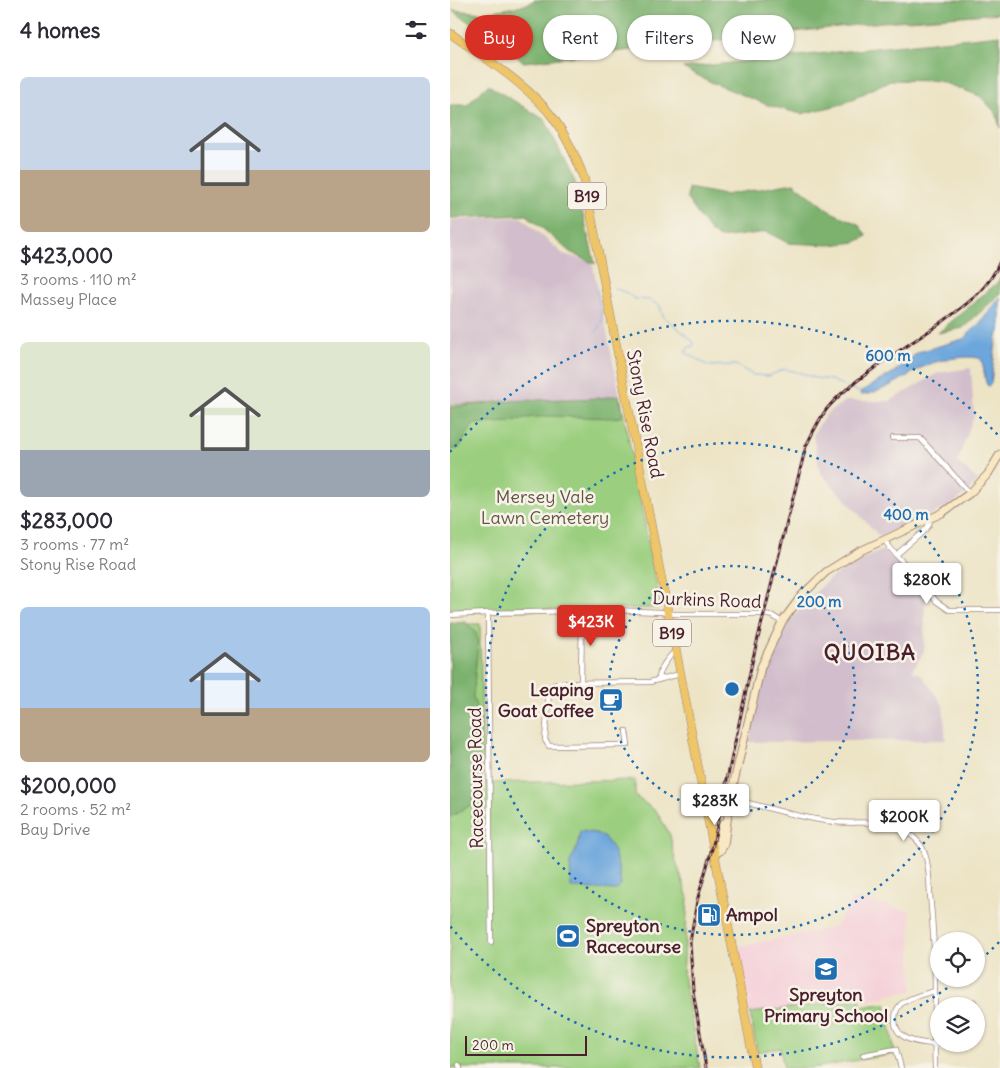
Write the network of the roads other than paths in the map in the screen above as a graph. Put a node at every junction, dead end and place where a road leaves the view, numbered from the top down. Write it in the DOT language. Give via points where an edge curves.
graph roads {
  1 [pos="450,33"];
  2 [pos="894,438"];
  3 [pos="1000,454"];
  4 [pos="970,494"];
  5 [pos="930,519"];
  6 [pos="884,540"];
  7 [pos="896,555"];
  8 [pos="1000,610"];
  9 [pos="582,611"];
  10 [pos="488,613"];
  11 [pos="668,614"];
  12 [pos="450,615"];
  13 [pos="782,622"];
  14 [pos="676,650"];
  15 [pos="680,674"];
  16 [pos="659,680"];
  17 [pos="581,683"];
  18 [pos="626,731"];
  19 [pos="729,802"];
  20 [pos="715,854"];
  21 [pos="492,942"];
  22 [pos="935,991"];
  23 [pos="935,997"];
  24 [pos="930,1044"];
  25 [pos="934,1052"];
  26 [pos="864,1054"];
  27 [pos="755,1068"];
  28 [pos="901,1068"];
  29 [pos="935,1068"];
  1 -- 11 [label="main road, Stony Rise Road / B19" via="514,80 554,118 584,178"];
  2 -- 4 [label="street" via="920,438"];
  3 -- 4 [label="main road"];
  4 -- 5 [label="main road"];
  5 -- 6 [label="main road"];
  5 -- 7 [label="street" via="925,530"];
  6 -- 7 [label="street"];
  6 -- 13 [label="main road" via="826,572 802,595"];
  7 -- 8 [label="street" via="936,601 949,610"];
  9 -- 10 [label="street, Durkins Road"];
  9 -- 11 [label="street, Durkins Road"];
  9 -- 17 [label="street"];
  10 -- 12 [label="street, Durkins Road"];
  10 -- 21 [label="street, Racecourse Road"];
  11 -- 13 [label="street, Durkins Road" via="764,614"];
  11 -- 14 [label="main road, Stony Rise Road / B19"];
  13 -- 19 [label="main road" via="761,667"];
  14 -- 15 [label="main road, Stony Rise Road / B19"];
  14 -- 16 [label="street" via="661,670"];
  15 -- 16 [label="street"];
  15 -- 20 [label="main road, Stony Rise Road / B19"];
  16 -- 17 [label="street"];
  17 -- 18 [label="street" via="551,686 545,740 550,746 628,745"];
  19 -- 20 [label="main road" via="724,845"];
  19 -- 22 [label="street" via="835,822 896,826 916,840 923,848 927,864"];
  20 -- 27 [label="main road, B19"];
  22 -- 23 [label="street"];
  22 -- 24 [label="street" via="900,1005 895,1016 896,1028 906,1039"];
  25 -- 29 [label="street"];
  26 -- 28 [label="street" via="896,1049"];
}
